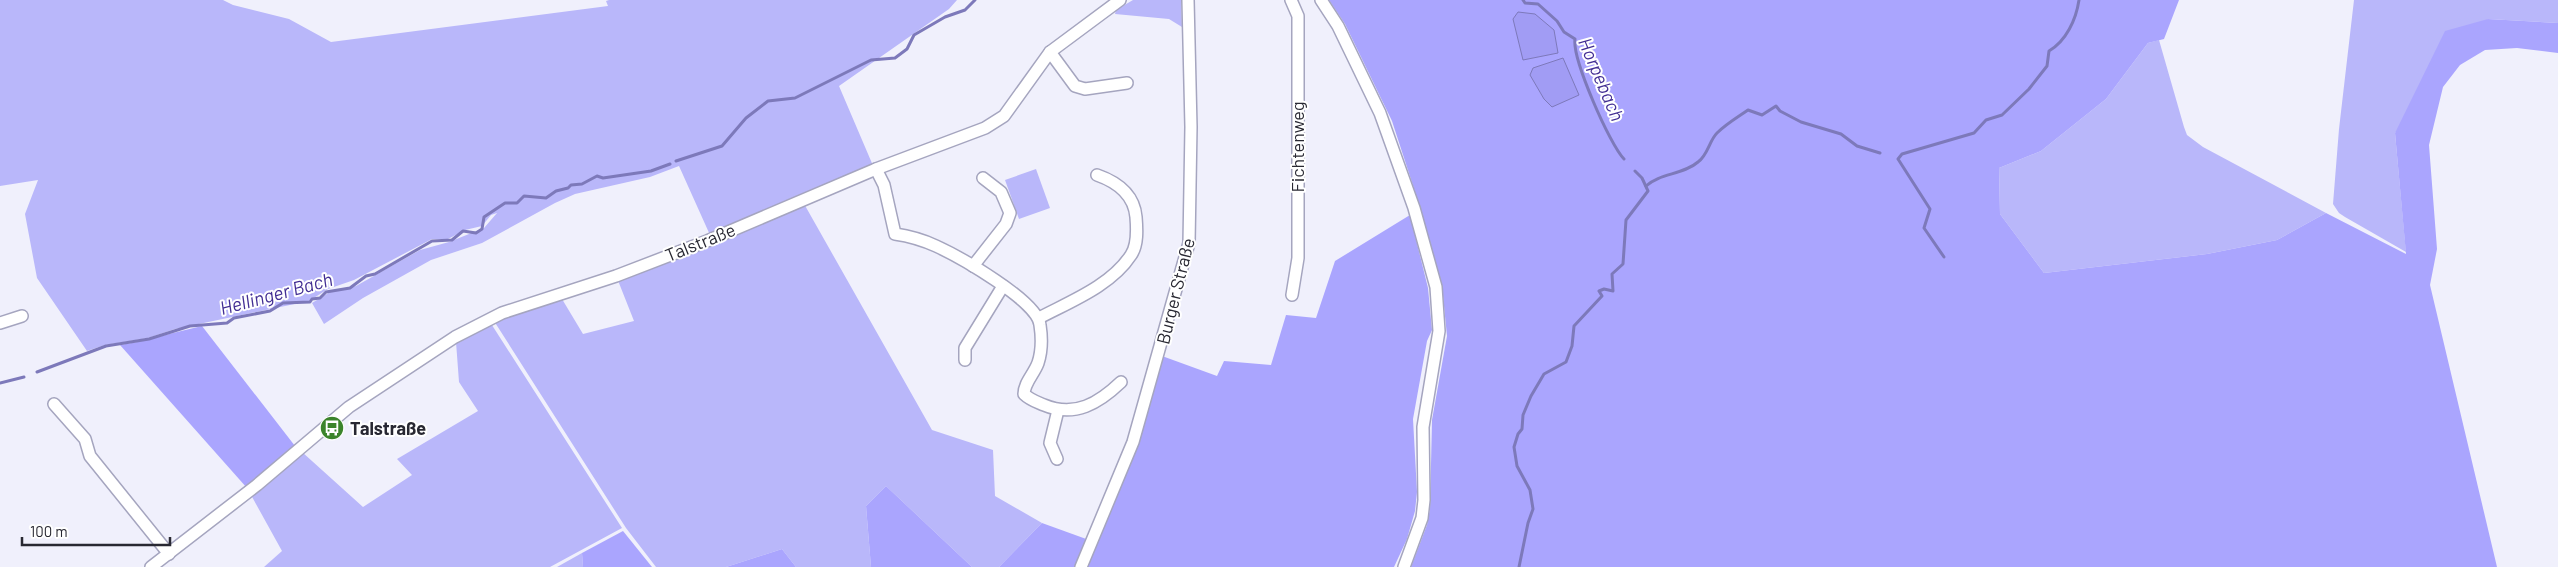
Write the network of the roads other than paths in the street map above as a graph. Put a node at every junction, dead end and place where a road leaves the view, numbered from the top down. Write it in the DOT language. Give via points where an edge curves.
graph roads {
  1 [pos="1120,0"];
  2 [pos="1188,0"];
  3 [pos="1291,0"];
  4 [pos="1321,0"];
  5 [pos="1050,52"];
  6 [pos="1127,83"];
  7 [pos="876,168"];
  8 [pos="1096,175"];
  9 [pos="983,178"];
  10 [pos="973,266"];
  11 [pos="1003,286"];
  12 [pos="1292,295"];
  13 [pos="22,316"];
  14 [pos="1038,318"];
  15 [pos="0,324"];
  16 [pos="965,360"];
  17 [pos="1121,382"];
  18 [pos="54,404"];
  19 [pos="1058,410"];
  20 [pos="1057,459"];
  21 [pos="169,554"];
  22 [pos="151,567"];
  23 [pos="1081,567"];
  24 [pos="1404,567"];
  1 -- 5 [label="street, Talstraße"];
  2 -- 23 [label="street, Burger Straße" via="1189,243 1133,442"];
  3 -- 12 [label="street, Fichtenweg" via="1298,16 1298,258"];
  4 -- 24 [label="street" via="1338,26 1380,113 1414,208 1436,287 1439,331 1423,427 1422,518"];
  5 -- 6 [label="street" via="1075,86 1085,90"];
  5 -- 7 [label="street, Talstraße" via="1004,116 985,128"];
  7 -- 10 [label="street" via="884,185 895,234 935,245"];
  7 -- 21 [label="street, Talstraße" via="707,240 616,276 502,313 455,336 349,407 257,486"];
  8 -- 14 [label="street" via="1116,184 1131,199 1137,226 1132,255 1102,283"];
  9 -- 10 [label="street" via="1001,192 1010,213 1006,224"];
  10 -- 11 [label="street"];
  11 -- 14 [label="street" via="1024,300"];
  11 -- 16 [label="street" via="965,348"];
  13 -- 15 [label="street"];
  14 -- 19 [label="street" via="1041,352 1024,394 1028,399"];
  17 -- 19 [label="street" via="1088,407"];
  18 -- 21 [label="street" via="85,439 90,456"];
  19 -- 20 [label="street" via="1050,443"];
  21 -- 22 [label="street, Talstraße"];
}
